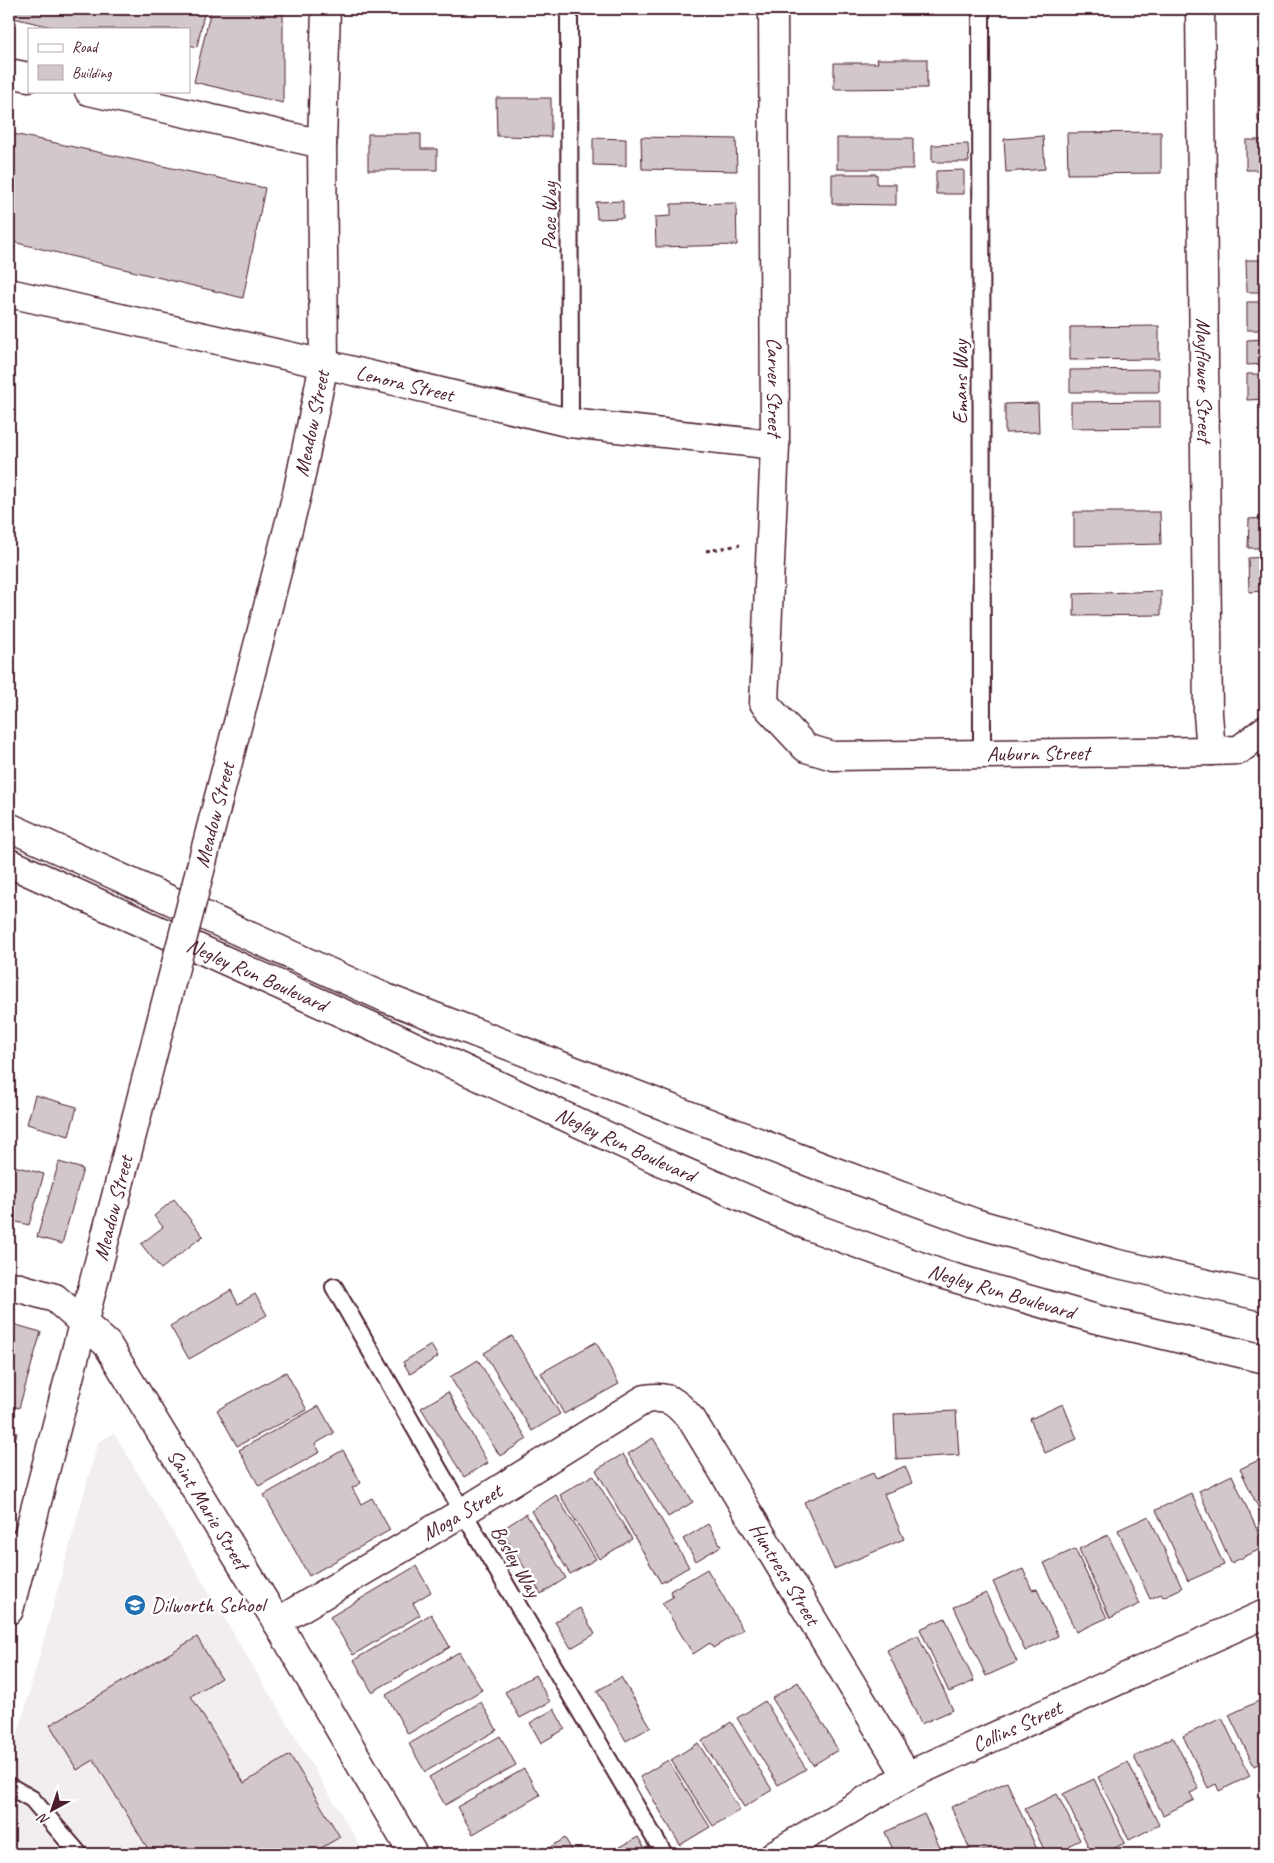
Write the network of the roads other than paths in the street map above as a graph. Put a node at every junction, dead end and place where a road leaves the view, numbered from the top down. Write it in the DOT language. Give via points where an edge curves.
graph roads {
  1 [pos="326,9"];
  2 [pos="569,9"];
  3 [pos="774,9"];
  4 [pos="981,9"];
  5 [pos="1200,9"];
  6 [pos="9,73"];
  7 [pos="28,78"];
  8 [pos="93,92"];
  9 [pos="322,144"];
  10 [pos="9,294"];
  11 [pos="324,364"];
  12 [pos="570,423"];
  13 [pos="775,444"];
  14 [pos="1265,730"];
  15 [pos="806,748"];
  16 [pos="1211,751"];
  17 [pos="982,754"];
  18 [pos="9,828"];
  19 [pos="9,863"];
  20 [pos="9,1285"];
  21 [pos="334,1287"];
  22 [pos="1265,1297"];
  23 [pos="82,1322"];
  24 [pos="1265,1359"];
  25 [pos="645,1399"];
  26 [pos="463,1512"];
  27 [pos="17,1541"];
  28 [pos="9,1610"];
  29 [pos="1265,1614"];
  30 [pos="277,1622"];
  31 [pos="907,1776"];
  32 [pos="9,1786"];
  33 [pos="79,1854"];
  34 [pos="413,1854"];
  35 [pos="664,1854"];
  36 [pos="775,1854"];
  1 -- 9 [label="street, Meadow Street"];
  2 -- 12 [label="lane, Pace Way"];
  3 -- 13 [label="street, Carver Street"];
  4 -- 17 [label="lane, Emans Way"];
  5 -- 16 [label="street, Mayflower Street"];
  6 -- 7 [label="street"];
  8 -- 9 [label="street"];
  9 -- 11 [label="street, Meadow Street"];
  10 -- 11 [label="street, Lenora Street"];
  11 -- 12 [label="street, Lenora Street"];
  11 -- 23 [label="street, Meadow Street, bridge" via="297,494"];
  12 -- 13 [label="street, Lenora Street"];
  13 -- 15 [label="street, Carver Street" via="764,703"];
  14 -- 16 [label="street, Auburn Street" via="1239,750"];
  15 -- 17 [label="street, Auburn Street" via="833,756"];
  16 -- 17 [label="street, Auburn Street"];
  18 -- 22 [label="street, Negley Run Boulevard" via="386,998 822,1167 975,1222 1105,1261"];
  19 -- 24 [label="street, Negley Run Boulevard" via="808,1226 941,1274 1087,1316"];
  20 -- 23 [label="street, Saint Marie Street" via="55,1298"];
  21 -- 26 [label="lane, Bosley Way"];
  23 -- 27 [label="street, Meadow Street"];
  23 -- 30 [label="street, Saint Marie Street" via="106,1344"];
  25 -- 26 [label="street, Moga Street"];
  25 -- 31 [label="street, Huntress Street" via="660,1396 671,1400 692,1420"];
  26 -- 30 [label="street, Moga Street"];
  26 -- 35 [label="lane, Bosley Way"];
  27 -- 28 [label="street, Meadow Street"];
  29 -- 31 [label="street, Collins Street"];
  30 -- 34 [label="street, Saint Marie Street"];
  31 -- 36 [label="street, Collins Street"];
  32 -- 33 [label="lane" via="32,1799"];
}
